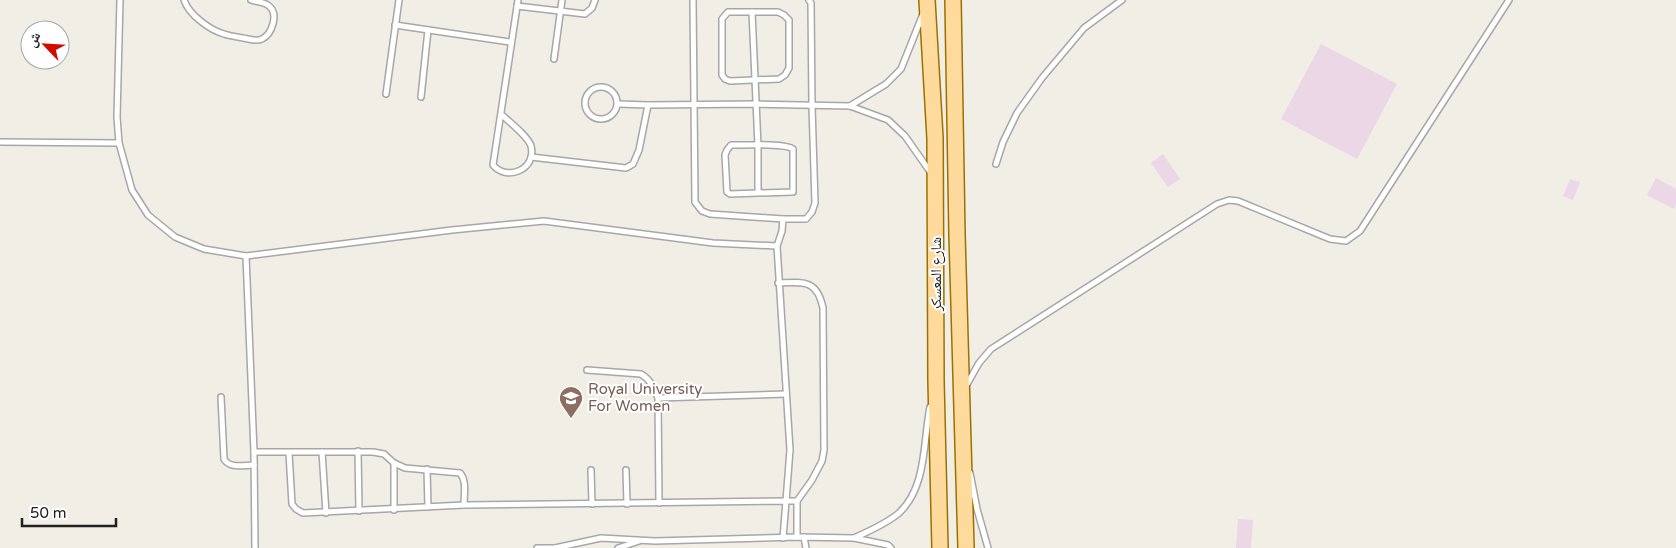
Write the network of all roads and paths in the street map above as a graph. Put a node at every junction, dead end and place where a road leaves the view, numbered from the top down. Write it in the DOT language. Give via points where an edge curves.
graph roads {
  1 [pos="120,0"];
  2 [pos="183,0"];
  3 [pos="251,0"];
  4 [pos="399,0"];
  5 [pos="562,0"];
  6 [pos="595,0"];
  7 [pos="693,0"];
  8 [pos="808,0"];
  9 [pos="953,0"];
  10 [pos="1122,0"];
  11 [pos="1508,0"];
  12 [pos="927,2"];
  13 [pos="517,3"];
  14 [pos="560,12"];
  15 [pos="752,12"];
  16 [pos="395,25"];
  17 [pos="428,30"];
  18 [pos="510,42"];
  19 [pos="554,59"];
  20 [pos="755,80"];
  21 [pos="386,94"];
  22 [pos="421,97"];
  23 [pos="618,104"];
  24 [pos="695,104"];
  25 [pos="756,104"];
  26 [pos="648,106"];
  27 [pos="812,106"];
  28 [pos="850,106"];
  29 [pos="501,114"];
  30 [pos="0,142"];
  31 [pos="118,143"];
  32 [pos="758,146"];
  33 [pos="531,157"];
  34 [pos="996,164"];
  35 [pos="936,179"];
  36 [pos="758,193"];
  37 [pos="783,219"];
  38 [pos="777,246"];
  39 [pos="246,256"];
  40 [pos="778,283"];
  41 [pos="587,370"];
  42 [pos="936,381"];
  43 [pos="786,394"];
  44 [pos="962,394"];
  45 [pos="221,397"];
  46 [pos="658,398"];
  47 [pos="963,432"];
  48 [pos="358,451"];
  49 [pos="254,452"];
  50 [pos="289,452"];
  51 [pos="322,452"];
  52 [pos="394,463"];
  53 [pos="254,465"];
  54 [pos="427,469"];
  55 [pos="591,470"];
  56 [pos="626,470"];
  57 [pos="786,501"];
  58 [pos="797,501"];
  59 [pos="592,504"];
  60 [pos="627,504"];
  61 [pos="659,504"];
  62 [pos="464,505"];
  63 [pos="428,507"];
  64 [pos="394,510"];
  65 [pos="359,511"];
  66 [pos="326,513"];
  67 [pos="797,537"];
  68 [pos="804,537"];
  69 [pos="783,538"];
  70 [pos="854,538"];
  71 [pos="643,540"];
  72 [pos="687,540"];
  73 [pos="655,541"];
  74 [pos="255,548"];
  75 [pos="537,548"];
  76 [pos="555,548"];
  77 [pos="560,548"];
  78 [pos="618,548"];
  79 [pos="656,548"];
  80 [pos="684,548"];
  81 [pos="806,548"];
  82 [pos="891,548"];
  83 [pos="940,548"];
  84 [pos="966,548"];
  85 [pos="988,548"];
  1 -- 31 [label="lane"];
  2 -- 3 [label="lane" via="186,8 200,21 223,34 257,40 270,33 273,11 269,5"];
  4 -- 16 [label="lane"];
  5 -- 14 [label="lane"];
  6 -- 14 [label="lane" via="585,14"];
  7 -- 24 [label="lane"];
  8 -- 27 [label="lane" via="811,3"];
  9 -- 44 [label="main road, شارع المعسكر"];
  10 -- 34 [label="lane" via="1084,28 1042,78 1017,113"];
  11 -- 44 [label="lane" via="1360,231 1346,241 1330,239 1238,201 1217,204 991,349 979,363"];
  12 -- 28 [label="lane" via="900,69 886,84"];
  12 -- 35 [label="main road, شارع المعسكر"];
  13 -- 14 [label="lane"];
  13 -- 18 [label="lane"];
  14 -- 19 [label="lane"];
  15 -- 20 [label="lane"];
  15 -- 20 [label="lane" via="728,12 722,19 722,75 730,81"];
  15 -- 20 [label="lane" via="778,12 789,20 789,68 779,79"];
  16 -- 17 [label="lane"];
  16 -- 21 [label="lane"];
  17 -- 18 [label="lane"];
  17 -- 22 [label="lane"];
  18 -- 29 [label="lane"];
  20 -- 25 [label="lane"];
  23 -- 23 [label="lane" via="615,94 607,87 597,86 588,92 584,101 586,112 595,118 605,119 614,114"];
  23 -- 26 [label="lane"];
  24 -- 25 [label="lane"];
  24 -- 26 [label="lane"];
  24 -- 37 [label="lane" via="695,202 702,211 710,214"];
  25 -- 27 [label="lane"];
  25 -- 32 [label="lane"];
  26 -- 33 [label="lane" via="639,150 633,164 626,168"];
  27 -- 28 [label="lane"];
  27 -- 37 [label="lane" via="816,203 806,218"];
  28 -- 35 [label="lane" via="888,120 905,136"];
  29 -- 33 [label="lane" via="528,140"];
  29 -- 33 [label="lane" via="493,165 506,174 523,170"];
  30 -- 31 [label="lane"];
  31 -- 39 [label="lane" via="132,190 148,215 182,240 204,249"];
  32 -- 36 [label="lane"];
  32 -- 36 [label="lane" via="731,145 727,150 725,190 730,194"];
  32 -- 36 [label="lane" via="785,145 793,149 793,192"];
  35 -- 42 [label="main road, شارع المعسكر"];
  37 -- 38 [label="lane"];
  38 -- 39 [label="lane" via="713,243 544,221"];
  38 -- 40 [label="lane"];
  39 -- 49 [label="lane"];
  40 -- 43 [label="lane"];
  40 -- 58 [label="lane" via="801,282 813,287 820,294 823,308 824,450 812,480"];
  41 -- 46 [label="lane" via="641,374 653,385"];
  42 -- 70 [label="lane" via="922,468 913,493 899,513"];
  42 -- 83 [label="main road, شارع المعسكر"];
  43 -- 46 [label="lane"];
  43 -- 57 [label="lane" via="790,450"];
  44 -- 47 [label="main road, شارع المعسكر"];
  45 -- 53 [label="lane" via="224,458 232,466"];
  46 -- 61 [label="lane"];
  47 -- 84 [label="main road, شارع المعسكر"];
  47 -- 85 [label="lane" via="976,509"];
  48 -- 51 [label="lane"];
  48 -- 52 [label="lane" via="384,454"];
  48 -- 65 [label="lane"];
  49 -- 50 [label="lane"];
  49 -- 53 [label="lane"];
  50 -- 51 [label="lane"];
  50 -- 66 [label="lane" via="292,504 303,513"];
  51 -- 66 [label="lane"];
  52 -- 54 [label="lane" via="405,468"];
  52 -- 64 [label="lane"];
  53 -- 74 [label="lane"];
  54 -- 62 [label="lane" via="460,473 464,482"];
  54 -- 63 [label="lane"];
  55 -- 59 [label="lane"];
  56 -- 60 [label="lane"];
  57 -- 58 [label="lane"];
  57 -- 61 [label="lane"];
  57 -- 69 [label="lane"];
  58 -- 67 [label="lane"];
  59 -- 60 [label="lane"];
  59 -- 62 [label="lane"];
  60 -- 61 [label="lane"];
  62 -- 63 [label="lane"];
  63 -- 64 [label="lane"];
  64 -- 65 [label="lane"];
  65 -- 66 [label="lane"];
  67 -- 68 [label="lane"];
  67 -- 69 [label="lane"];
  68 -- 70 [label="lane"];
  68 -- 81 [label="lane"];
  69 -- 72 [label="lane"];
  70 -- 82 [label="lane"];
  71 -- 73 [label="lane"];
  71 -- 76 [label="lane" via="601,538"];
  71 -- 78 [label="lane"];
  72 -- 73 [label="lane"];
  72 -- 80 [label="lane"];
  73 -- 79 [label="lane"];
  75 -- 76 [label="lane"];
  76 -- 77 [label="lane"];
}
